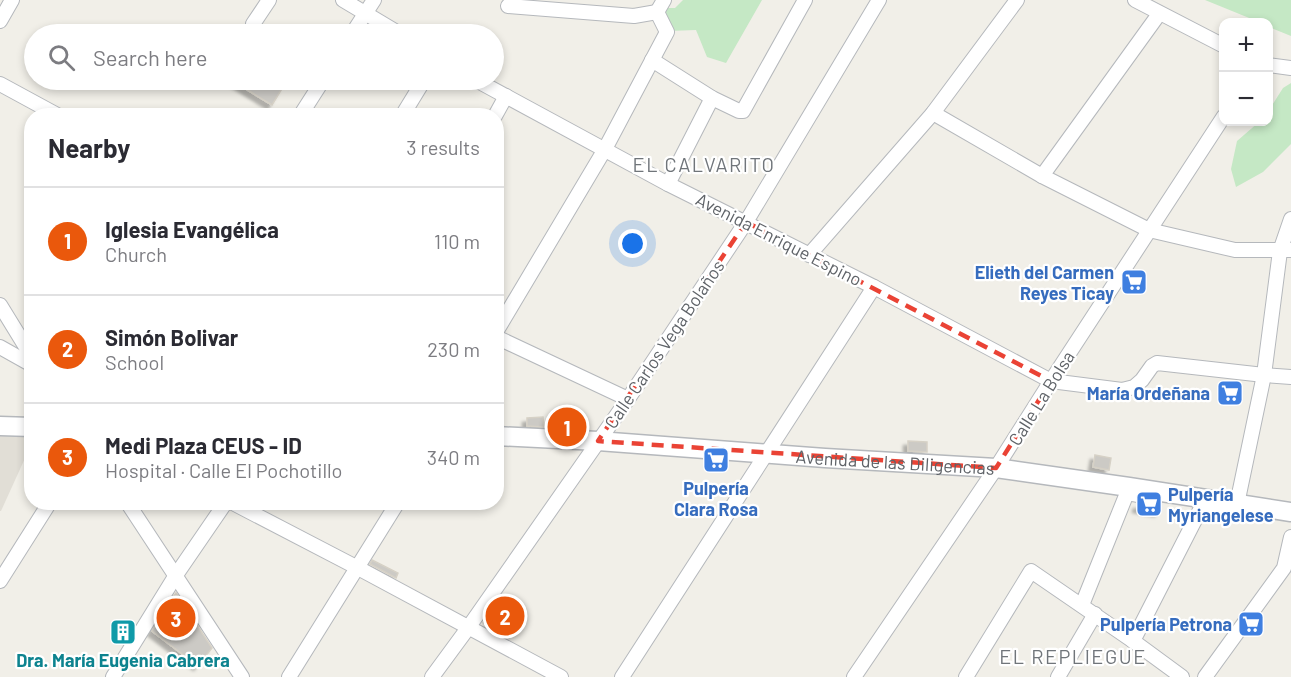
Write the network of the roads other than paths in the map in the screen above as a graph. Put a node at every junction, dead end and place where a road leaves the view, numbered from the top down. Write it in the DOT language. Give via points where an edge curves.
graph roads {
  1 [pos="12,0"];
  2 [pos="269,0"];
  3 [pos="343,0"];
  4 [pos="374,0"];
  5 [pos="805,0"];
  6 [pos="879,0"];
  7 [pos="1017,0"];
  8 [pos="1135,0"];
  9 [pos="508,6"];
  10 [pos="661,6"];
  11 [pos="366,13"];
  12 [pos="1160,14"];
  13 [pos="0,21"];
  14 [pos="253,24"];
  15 [pos="359,24"];
  16 [pos="384,24"];
  17 [pos="1219,44"];
  18 [pos="652,60"];
  19 [pos="1273,66"];
  20 [pos="1291,68"];
  21 [pos="0,84"];
  22 [pos="317,90"];
  23 [pos="418,90"];
  24 [pos="495,90"];
  25 [pos="506,96"];
  26 [pos="712,98"];
  27 [pos="44,108"];
  28 [pos="305,108"];
  29 [pos="407,108"];
  30 [pos="499,108"];
  31 [pos="933,113"];
  32 [pos="1219,124"];
  33 [pos="605,149"];
  34 [pos="1042,177"];
  35 [pos="668,184"];
  36 [pos="1291,219"];
  37 [pos="746,222"];
  38 [pos="1149,230"];
  39 [pos="1286,251"];
  40 [pos="809,255"];
  41 [pos="874,287"];
  42 [pos="0,305"];
  43 [pos="504,319"];
  44 [pos="504,341"];
  45 [pos="24,344"];
  46 [pos="0,347"];
  47 [pos="24,360"];
  48 [pos="1263,375"];
  49 [pos="1291,377"];
  50 [pos="1051,381"];
  51 [pos="628,399"];
  52 [pos="0,426"];
  53 [pos="24,427"];
  54 [pos="504,436"];
  55 [pos="598,441"];
  56 [pos="766,453"];
  57 [pos="996,468"];
  58 [pos="1183,502"];
  59 [pos="1202,504"];
  60 [pos="1237,504"];
  61 [pos="45,510"];
  62 [pos="132,510"];
  63 [pos="221,510"];
  64 [pos="246,510"];
  65 [pos="393,510"];
  66 [pos="1291,512"];
  67 [pos="1266,515"];
  68 [pos="1291,537"];
  69 [pos="358,568"];
  70 [pos="176,575"];
  71 [pos="0,581"];
  72 [pos="1082,605"];
  73 [pos="1095,614"];
  74 [pos="468,628"];
  75 [pos="1133,641"];
  76 [pos="113,677"];
  77 [pos="242,677"];
  78 [pos="289,677"];
  79 [pos="432,677"];
  80 [pos="561,677"];
  81 [pos="622,677"];
  82 [pos="854,677"];
  83 [pos="966,677"];
  84 [pos="1058,677"];
  85 [pos="1182,677"];
  86 [pos="1205,677"];
  1 -- 13 [label="street"];
  2 -- 14 [label="street"];
  3 -- 11 [label="street"];
  4 -- 11 [label="street"];
  5 -- 26 [label="street" via="745,109 739,111"];
  6 -- 37 [label="street, Calle Carlos Vega Bolaños"];
  7 -- 31 [label="street"];
  8 -- 12 [label="street"];
  9 -- 10 [label="street" via="634,16"];
  10 -- 18 [label="street" via="666,32"];
  11 -- 15 [label="street"];
  11 -- 16 [label="street"];
  12 -- 17 [label="street"];
  12 -- 34 [label="street"];
  18 -- 26 [label="street"];
  18 -- 33 [label="street"];
  19 -- 20 [label="street"];
  21 -- 27 [label="street"];
  22 -- 28 [label="street"];
  23 -- 29 [label="street"];
  24 -- 25 [label="street, Avenida Enrique Espino"];
  25 -- 30 [label="street"];
  25 -- 33 [label="street, Avenida Enrique Espino"];
  26 -- 35 [label="street"];
  31 -- 34 [label="street"];
  31 -- 40 [label="street"];
  32 -- 38 [label="street, Calle La Bolsa"];
  33 -- 35 [label="street, Avenida Enrique Espino"];
  33 -- 43 [label="street"];
  34 -- 38 [label="street"];
  35 -- 37 [label="street, Avenida Enrique Espino"];
  36 -- 39 [label="street"];
  37 -- 40 [label="street, Avenida Enrique Espino"];
  37 -- 51 [label="street, Calle Carlos Vega Bolaños"];
  38 -- 39 [label="street" via="1234,250"];
  38 -- 50 [label="street, Calle La Bolsa"];
  39 -- 48 [label="street"];
  40 -- 41 [label="street, Avenida Enrique Espino"];
  41 -- 50 [label="street, Avenida Enrique Espino"];
  41 -- 56 [label="street"];
  42 -- 45 [label="street"];
  44 -- 51 [label="street"];
  46 -- 47 [label="street"];
  48 -- 49 [label="street"];
  48 -- 50 [label="street" via="1158,363 1134,387 1122,390"];
  48 -- 60 [label="street"];
  50 -- 57 [label="street, Calle La Bolsa"];
  51 -- 55 [label="street, Calle Carlos Vega Bolaños"];
  52 -- 53 [label="street"];
  54 -- 55 [label="street, Avenida de las Diligencias"];
  55 -- 56 [label="street, Avenida de las Diligencias"];
  55 -- 74 [label="street, Calle Carlos Vega Bolaños"];
  56 -- 57 [label="street, Avenida de las Diligencias"];
  56 -- 81 [label="street"];
  57 -- 59 [label="street, Avenida de las Diligencias" via="1129,487"];
  57 -- 82 [label="street, Calle La Bolsa"];
  58 -- 72 [label="street" via="1127,493"];
  59 -- 60 [label="street, Avenida de las Diligencias"];
  59 -- 67 [label="street"];
  59 -- 75 [label="street"];
  60 -- 66 [label="street, Avenida de las Diligencias"];
  61 -- 71 [label="street"];
  62 -- 70 [label="street"];
  63 -- 70 [label="street"];
  64 -- 69 [label="street"];
  65 -- 69 [label="street"];
  68 -- 86 [label="street" via="1284,568"];
  69 -- 74 [label="street"];
  69 -- 78 [label="street"];
  70 -- 76 [label="street"];
  70 -- 77 [label="street"];
  72 -- 73 [label="street"];
  72 -- 83 [label="street" via="1031,571"];
  73 -- 75 [label="street"];
  73 -- 84 [label="street"];
  74 -- 79 [label="street, Calle Carlos Vega Bolaños"];
  74 -- 80 [label="street"];
  75 -- 85 [label="street"];
}
